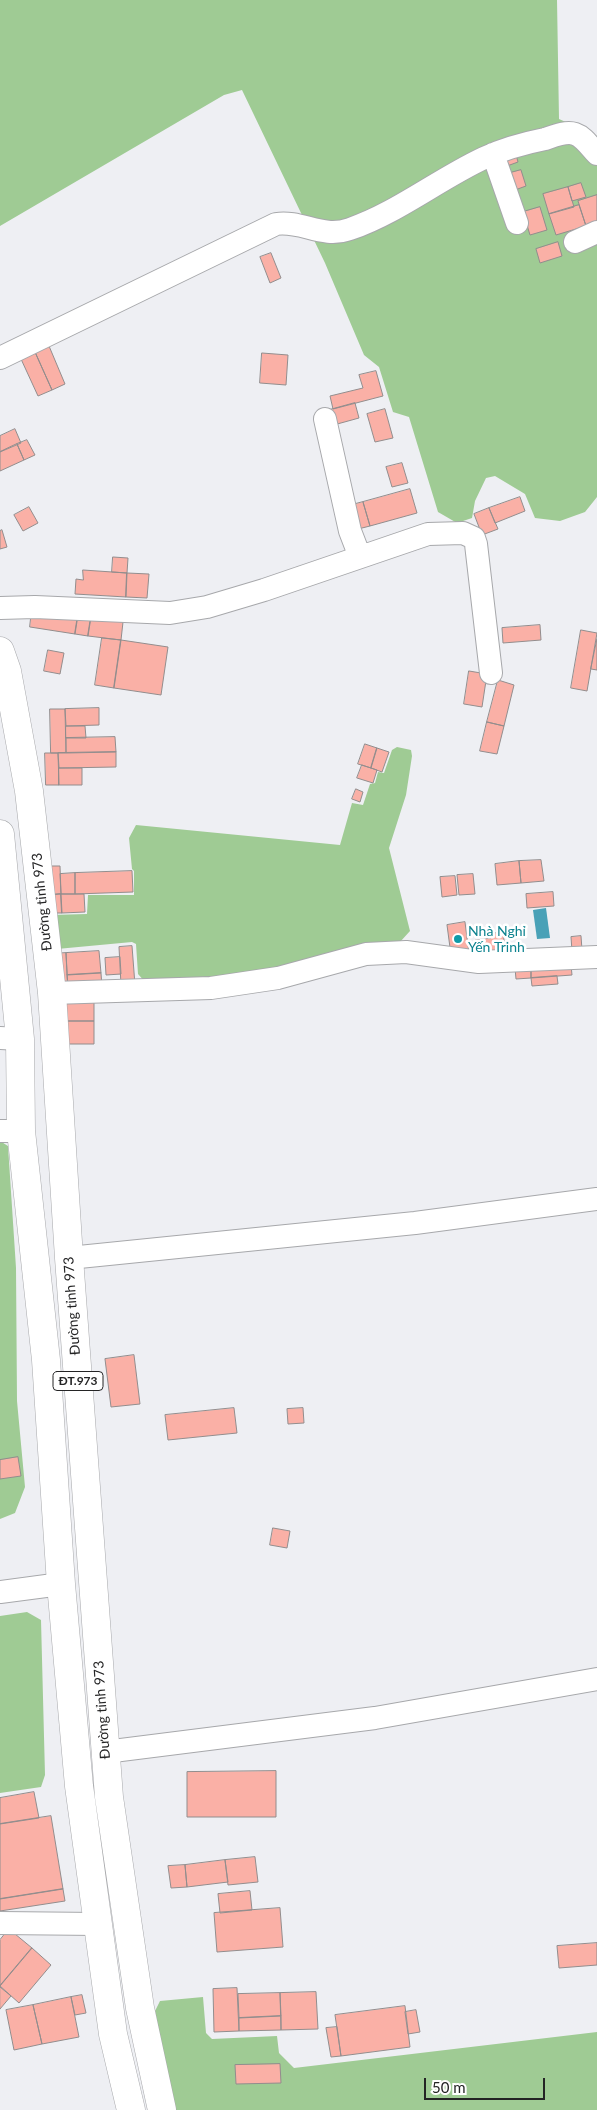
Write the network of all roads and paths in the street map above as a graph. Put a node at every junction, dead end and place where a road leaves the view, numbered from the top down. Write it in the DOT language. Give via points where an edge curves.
graph roads {
  1 [pos="493,154"];
  2 [pos="597,154"];
  3 [pos="517,223"];
  4 [pos="597,232"];
  5 [pos="575,242"];
  6 [pos="0,358"];
  7 [pos="325,419"];
  8 [pos="360,557"];
  9 [pos="0,608"];
  10 [pos="0,651"];
  11 [pos="491,674"];
  12 [pos="0,834"];
  13 [pos="597,957"];
  14 [pos="52,993"];
  15 [pos="10,1039"];
  16 [pos="10,1131"];
  17 [pos="597,1199"];
  18 [pos="68,1258"];
  19 [pos="61,1584"];
  20 [pos="0,1592"];
  21 [pos="597,1679"];
  22 [pos="105,1752"];
  23 [pos="0,1923"];
  24 [pos="98,1924"];
  25 [pos="131,2110"];
  26 [pos="162,2110"];
  1 -- 2 [label="street" via="574,133"];
  1 -- 3 [label="street"];
  1 -- 6 [label="street" via="349,230 325,232 308,230 294,223 276,224"];
  4 -- 5 [label="street"];
  7 -- 8 [label="street" via="350,531"];
  8 -- 9 [label="street" via="207,607 170,613 35,606"];
  8 -- 11 [label="street" via="428,534 463,533 474,538 487,621"];
  10 -- 14 [label="main road, Đường tỉnh 973 / ĐT.973" via="7,671 29,790"];
  12 -- 15 [label="main road, Đường tỉnh 973 / ĐT.973"];
  13 -- 14 [label="street" via="479,962 406,952 366,954 278,978 211,988"];
  14 -- 18 [label="main road, Đường tỉnh 973 / ĐT.973"];
  15 -- 16 [label="main road, Đường tỉnh 973 / ĐT.973"];
  16 -- 19 [label="main road, Đường tỉnh 973 / ĐT.973" via="46,1360"];
  17 -- 18 [label="street" via="414,1223"];
  18 -- 22 [label="main road, Đường tỉnh 973 / ĐT.973"];
  19 -- 20 [label="street"];
  19 -- 24 [label="main road, Đường tỉnh 973 / ĐT.973" via="79,1786"];
  21 -- 22 [label="street" via="375,1718"];
  22 -- 26 [label="main road, Đường tỉnh 973 / ĐT.973" via="140,2008"];
  23 -- 24 [label="street"];
  24 -- 25 [label="main road, Đường tỉnh 973 / ĐT.973" via="113,2034"];
}
